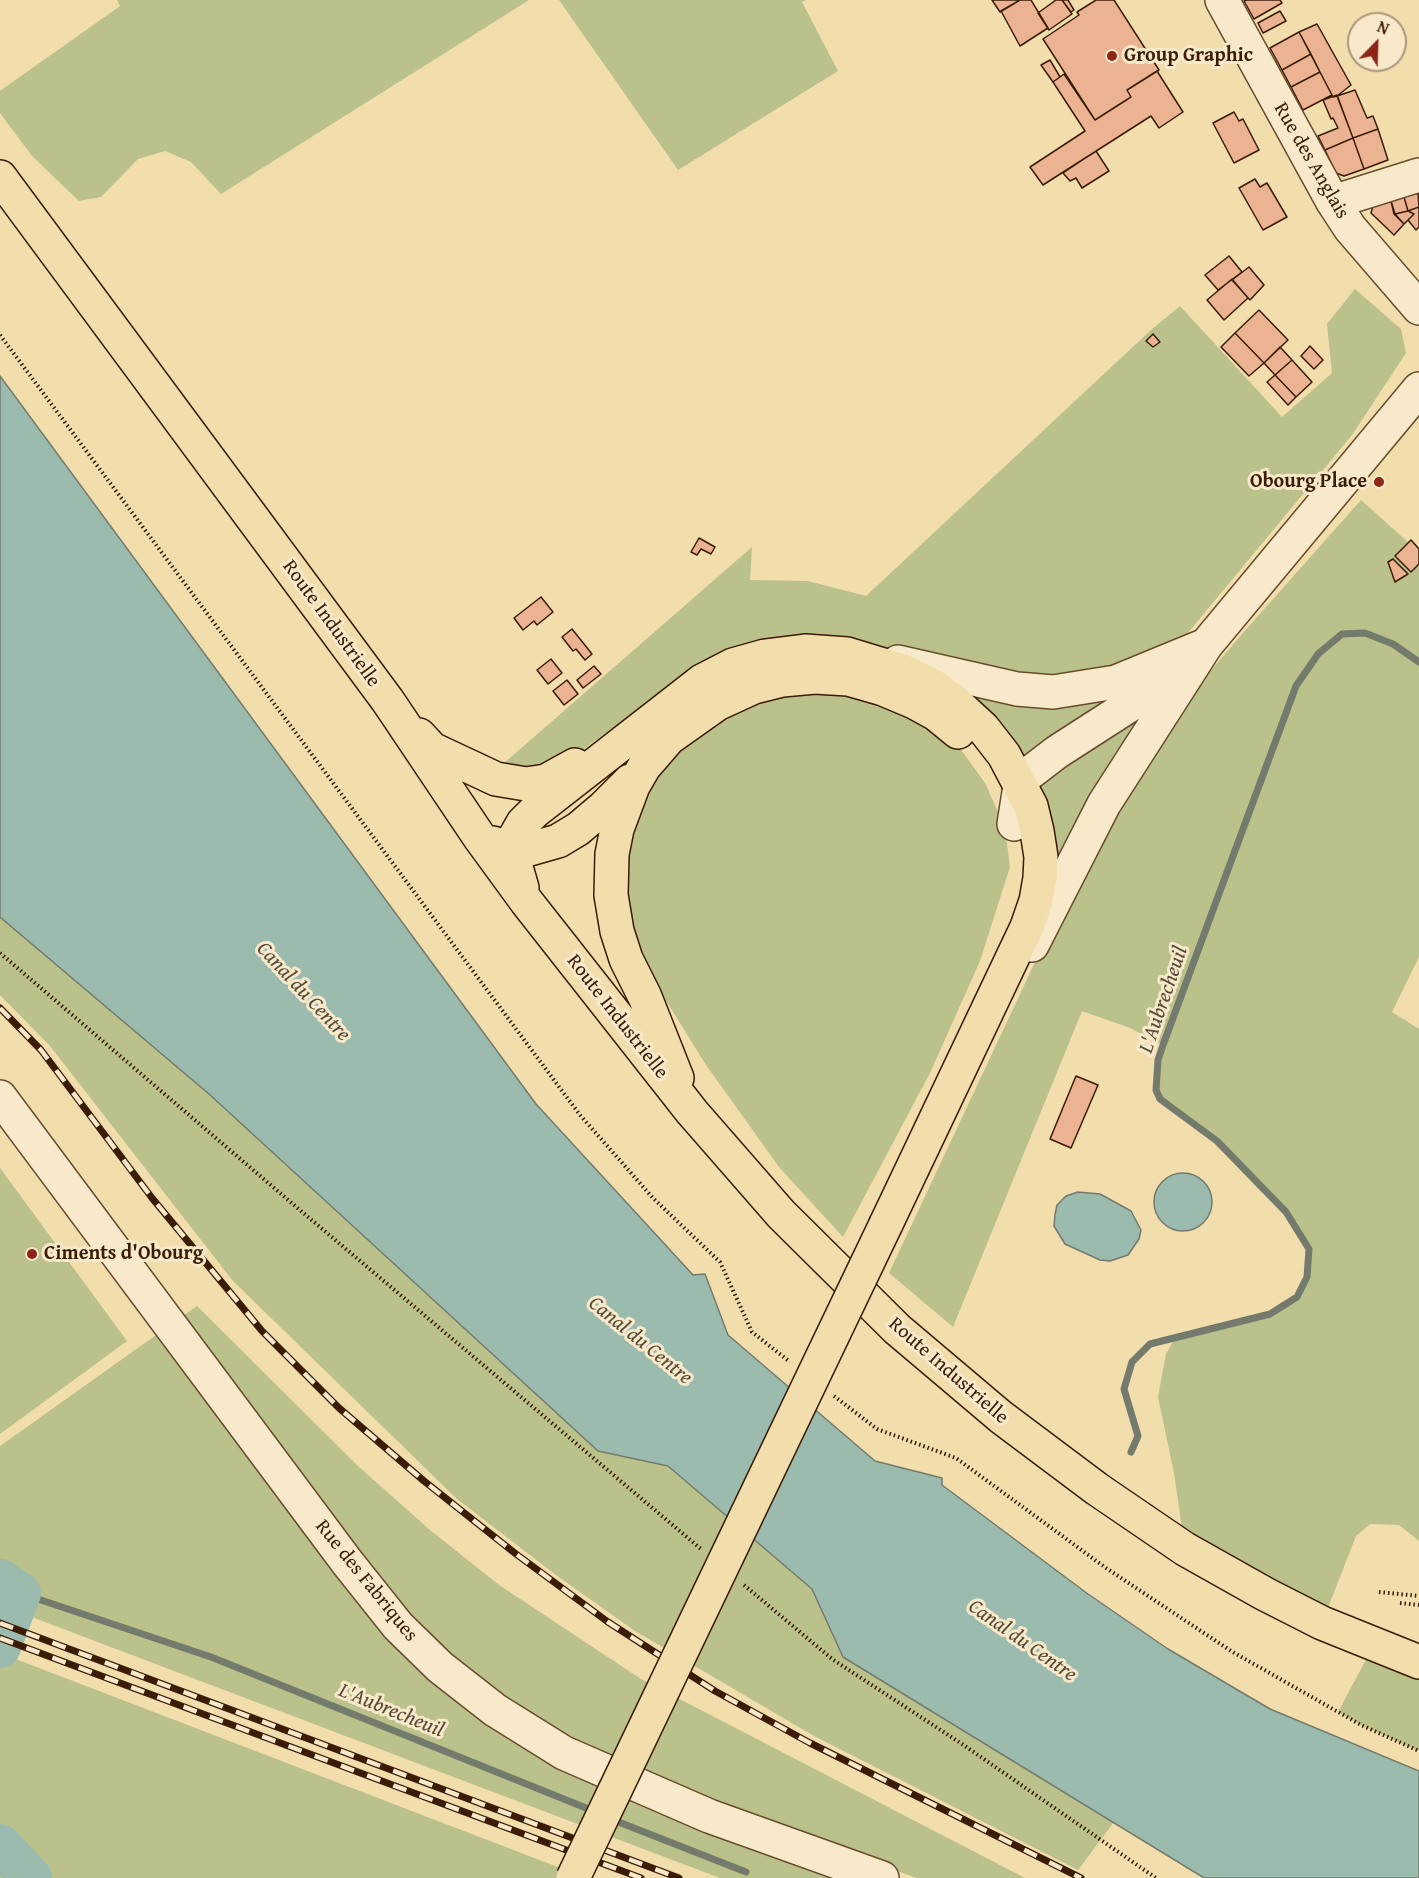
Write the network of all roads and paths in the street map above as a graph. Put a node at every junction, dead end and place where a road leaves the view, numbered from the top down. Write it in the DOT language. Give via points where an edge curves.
graph roads {
  1 [pos="1222,0"];
  2 [pos="1419,175"];
  3 [pos="0,177"];
  4 [pos="1333,202"];
  5 [pos="1419,308"];
  6 [pos="0,335"];
  7 [pos="1419,389"];
  8 [pos="1206,645"];
  9 [pos="862,658"];
  10 [pos="702,681"];
  11 [pos="388,701"];
  12 [pos="644,766"];
  13 [pos="1020,786"];
  14 [pos="1014,824"];
  15 [pos="480,837"];
  16 [pos="514,849"];
  17 [pos="526,901"];
  18 [pos="0,953"];
  19 [pos="989,1008"];
  20 [pos="963,1065"];
  21 [pos="0,1096"];
  22 [pos="692,1112"];
  23 [pos="797,1367"];
  24 [pos="832,1395"];
  25 [pos="705,1552"];
  26 [pos="741,1582"];
  27 [pos="1379,1592"];
  28 [pos="1419,1596"];
  29 [pos="1400,1603"];
  30 [pos="1419,1605"];
  31 [pos="1419,1662"];
  32 [pos="1419,1751"];
  33 [pos="573,1878"];
  34 [pos="882,1878"];
  35 [pos="1156,1878"];
  1 -- 4 [label="street, Rue des Anglais"];
  2 -- 4 [label="street"];
  3 -- 11 [label="main road, Route Industrielle"];
  4 -- 5 [label="street, Rue des Anglais" via="1350,228"];
  6 -- 23 [label="path" via="580,1115 653,1198 720,1262 752,1332"];
  7 -- 8 [label="street"];
  8 -- 9 [label="street" via="1116,682 1053,692 1017,689 910,664"];
  8 -- 13 [label="street" via="1130,705 1057,752 1027,775"];
  8 -- 20 [label="street" via="1104,804 1027,953 995,1026"];
  9 -- 10 [label="main road" via="805,651 765,656 734,665"];
  9 -- 13 [label="main road" via="903,671 932,685 956,703 984,728"];
  10 -- 11 [label="main road" via="569,769 546,781 526,784 496,778 432,748"];
  10 -- 16 [label="main road" via="534,812 515,837"];
  11 -- 15 [label="main road, Route Industrielle"];
  12 -- 14 [label="main road" via="692,720 754,687 815,677 848,679 914,702 956,729 979,756"];
  12 -- 16 [label="main road" via="578,829 558,841"];
  12 -- 22 [label="main road" via="617,828 611,895 626,959"];
  13 -- 14 [label="street"];
  13 -- 19 [label="main road" via="1038,831 1040,878 1027,927"];
  14 -- 19 [label="main road" via="1019,868 1017,903"];
  15 -- 16 [label="main road"];
  15 -- 17 [label="main road, Route Industrielle"];
  16 -- 17 [label="main road"];
  17 -- 22 [label="main road, Route Industrielle"];
  18 -- 25 [label="path"];
  19 -- 20 [label="main road"];
  20 -- 33 [label="main road, bridge"];
  21 -- 34 [label="street, Rue des Fabriques" via="347,1562 398,1626 440,1667 495,1710 564,1753 709,1816"];
  22 -- 31 [label="main road, Route Industrielle" via="781,1214 889,1321 1001,1417 1097,1489 1224,1572 1322,1623"];
  24 -- 32 [label="path" via="877,1429 956,1458 1106,1568 1232,1651 1361,1725"];
  26 -- 35 [label="path" via="832,1659"];
  27 -- 28 [label="path"];
  29 -- 30 [label="path"];
}
